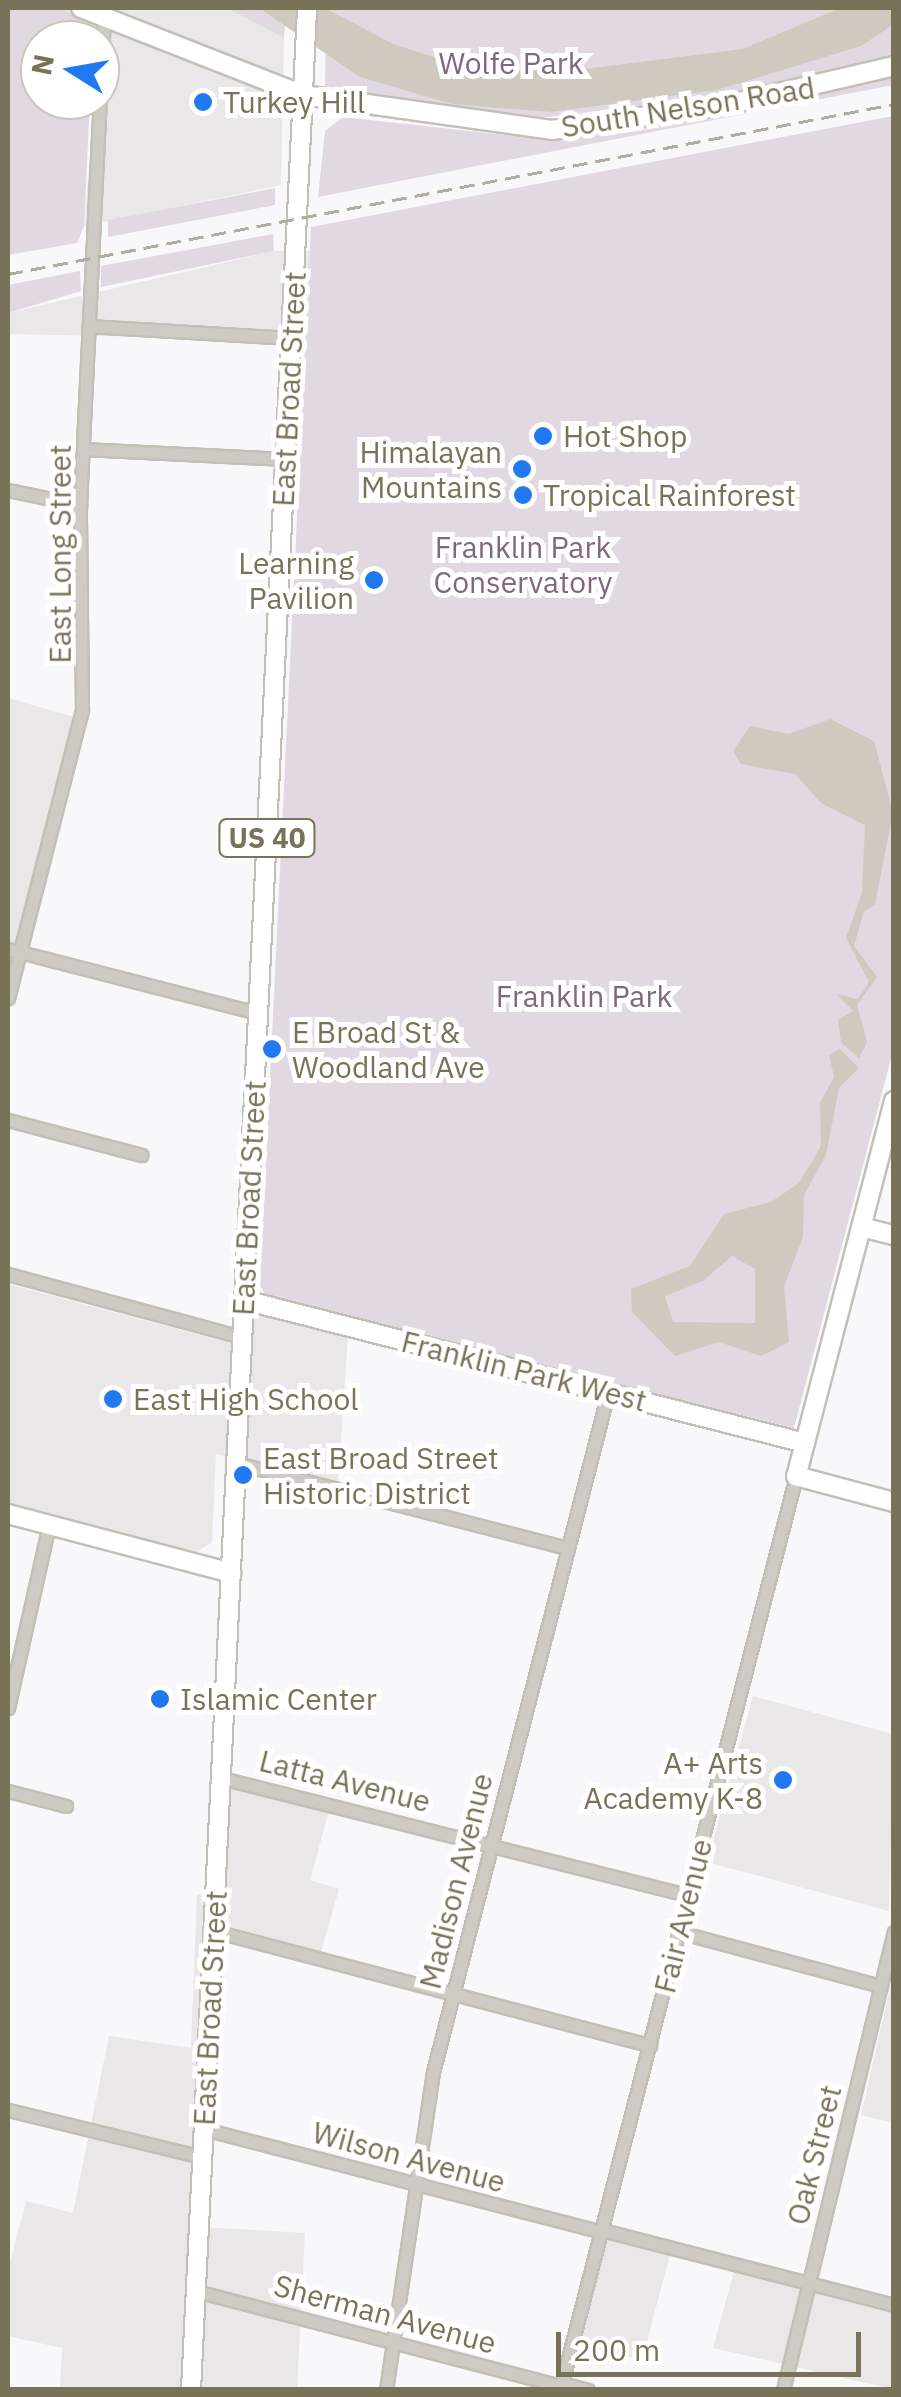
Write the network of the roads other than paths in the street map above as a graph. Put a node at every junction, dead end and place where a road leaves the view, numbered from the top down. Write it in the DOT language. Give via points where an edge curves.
graph roads {
  1 [pos="81,8"];
  2 [pos="307,8"];
  3 [pos="104,18"];
  4 [pos="894,66"];
  5 [pos="303,95"];
  6 [pos="99,120"];
  7 [pos="89,326"];
  8 [pos="290,338"];
  9 [pos="83,450"];
  10 [pos="286,459"];
  11 [pos="8,490"];
  12 [pos="80,505"];
  13 [pos="14,951"];
  14 [pos="8,998"];
  15 [pos="258,1013"];
  16 [pos="894,1101"];
  17 [pos="8,1120"];
  18 [pos="142,1156"];
  19 [pos="861,1226"];
  20 [pos="894,1235"];
  21 [pos="8,1274"];
  22 [pos="244,1300"];
  23 [pos="242,1337"];
  24 [pos="608,1392"];
  25 [pos="805,1443"];
  26 [pos="236,1463"];
  27 [pos="796,1476"];
  28 [pos="894,1502"];
  29 [pos="8,1514"];
  30 [pos="49,1525"];
  31 [pos="568,1548"];
  32 [pos="231,1573"];
  33 [pos="8,1708"];
  34 [pos="222,1778"];
  35 [pos="8,1791"];
  36 [pos="66,1806"];
  37 [pos="492,1844"];
  38 [pos="688,1896"];
  39 [pos="214,1931"];
  40 [pos="679,1932"];
  41 [pos="894,1932"];
  42 [pos="881,1986"];
  43 [pos="454,1994"];
  44 [pos="650,2045"];
  45 [pos="8,2110"];
  46 [pos="204,2130"];
  47 [pos="203,2157"];
  48 [pos="416,2184"];
  49 [pos="601,2231"];
  50 [pos="810,2283"];
  51 [pos="196,2291"];
  52 [pos="894,2305"];
  53 [pos="393,2342"];
  54 [pos="561,2386"];
  55 [pos="191,2390"];
  56 [pos="386,2390"];
  57 [pos="588,2390"];
  58 [pos="783,2390"];
  1 -- 3 [label="main road, South Nelson Road"];
  2 -- 5 [label="main road, East Broad Street / US 40"];
  3 -- 5 [label="main road, South Nelson Road"];
  4 -- 5 [label="main road, South Nelson Road" via="731,104 552,130"];
  5 -- 8 [label="main road, East Broad Street / US 40"];
  6 -- 7 [label="street, East Long Street"];
  7 -- 8 [label="street"];
  7 -- 9 [label="street, East Long Street"];
  8 -- 10 [label="main road, East Broad Street / US 40"];
  9 -- 10 [label="street"];
  9 -- 12 [label="street, East Long Street"];
  10 -- 15 [label="main road, East Broad Street / US 40"];
  11 -- 12 [label="street"];
  12 -- 13 [label="street, East Long Street" via="82,710"];
  13 -- 14 [label="street, East Long Street"];
  13 -- 15 [label="street"];
  15 -- 22 [label="main road, East Broad Street / US 40"];
  16 -- 19 [label="main road, Fair Avenue"];
  17 -- 18 [label="street"];
  19 -- 20 [label="main road"];
  19 -- 25 [label="main road, Fair Avenue"];
  21 -- 23 [label="street"];
  22 -- 23 [label="main road, East Broad Street / US 40"];
  22 -- 24 [label="main road, Franklin Park West"];
  23 -- 26 [label="main road, East Broad Street / US 40"];
  24 -- 25 [label="main road, Franklin Park West"];
  24 -- 31 [label="street, Madison Avenue"];
  25 -- 27 [label="main road, Fair Avenue"];
  26 -- 31 [label="street"];
  26 -- 32 [label="main road, East Broad Street / US 40"];
  27 -- 28 [label="main road"];
  27 -- 38 [label="street, Fair Avenue"];
  29 -- 30 [label="main road"];
  30 -- 32 [label="main road"];
  30 -- 33 [label="street"];
  31 -- 37 [label="street, Madison Avenue"];
  32 -- 34 [label="main road, East Broad Street / US 40"];
  34 -- 37 [label="street, Latta Avenue"];
  34 -- 39 [label="main road, East Broad Street / US 40"];
  35 -- 36 [label="street"];
  37 -- 38 [label="street, Latta Avenue"];
  37 -- 43 [label="street, Madison Avenue"];
  38 -- 40 [label="street, Fair Avenue"];
  39 -- 43 [label="street"];
  39 -- 46 [label="main road, East Broad Street / US 40"];
  40 -- 42 [label="street"];
  40 -- 44 [label="street, Fair Avenue"];
  41 -- 42 [label="street, Oak Street"];
  42 -- 50 [label="street, Oak Street"];
  43 -- 44 [label="street"];
  43 -- 48 [label="street, Madison Avenue"];
  44 -- 49 [label="street, Fair Avenue"];
  45 -- 47 [label="street"];
  46 -- 47 [label="main road, East Broad Street / US 40"];
  46 -- 48 [label="street, Wilson Avenue"];
  47 -- 51 [label="main road, East Broad Street / US 40"];
  48 -- 49 [label="street, Wilson Avenue"];
  48 -- 53 [label="street, Madison Avenue"];
  49 -- 50 [label="street, Wilson Avenue"];
  49 -- 54 [label="street, Fair Avenue"];
  50 -- 52 [label="street, Wilson Avenue"];
  50 -- 58 [label="street, Oak Street"];
  51 -- 53 [label="street, Sherman Avenue"];
  51 -- 55 [label="main road, East Broad Street / US 40"];
  53 -- 54 [label="street, Sherman Avenue"];
  53 -- 56 [label="street, Madison Avenue"];
  54 -- 57 [label="street, Sherman Avenue"];
}
